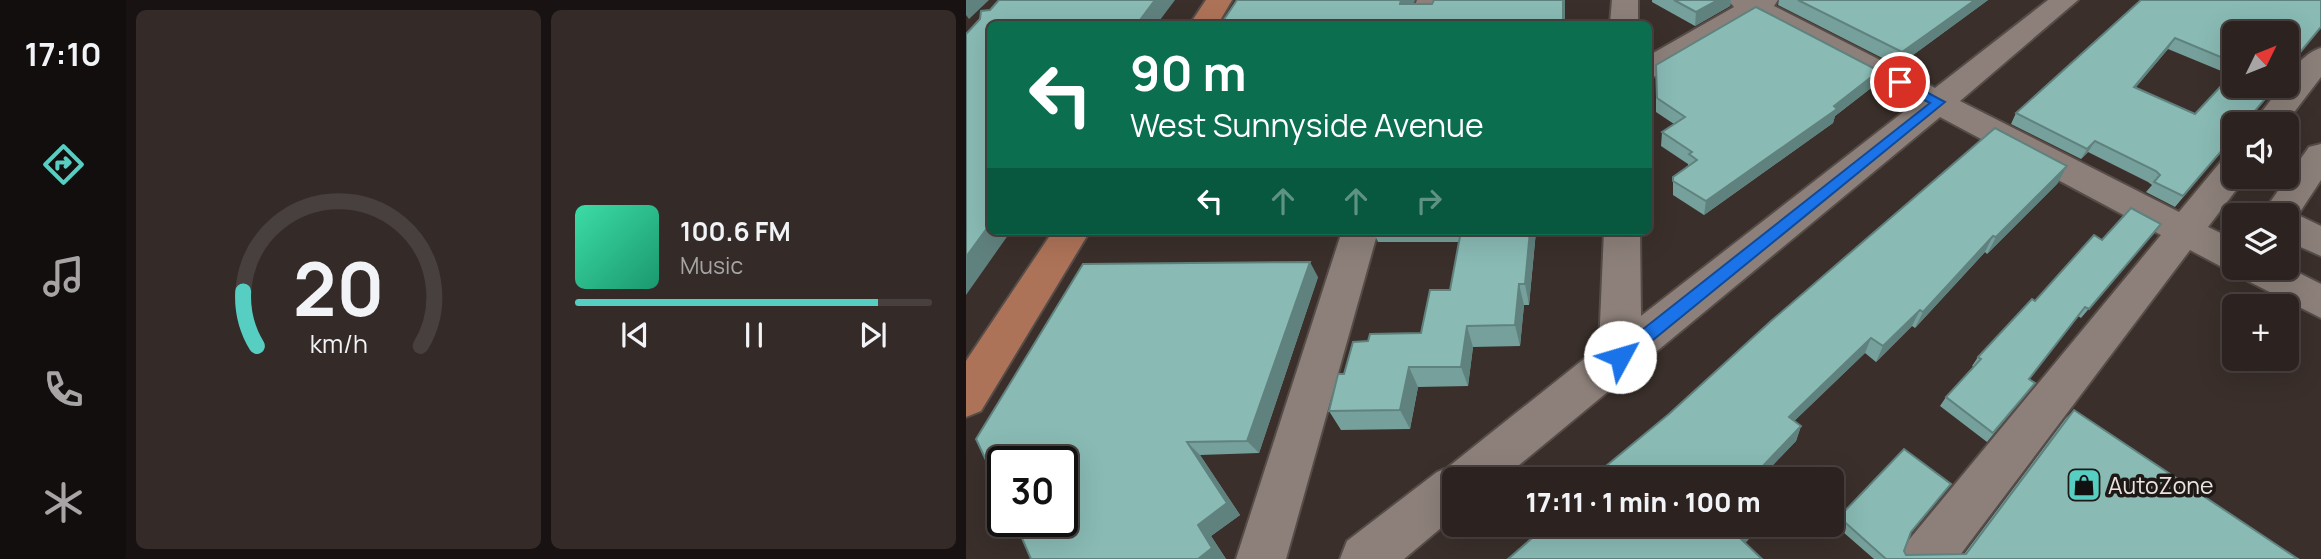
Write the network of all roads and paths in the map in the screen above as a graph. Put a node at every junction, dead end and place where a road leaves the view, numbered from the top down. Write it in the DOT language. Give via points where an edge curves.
graph roads {
  1 [pos="1219,0"];
  2 [pos="1430,0"];
  3 [pos="1625,0"];
  4 [pos="2065,0"];
  5 [pos="1753,2"];
  6 [pos="1206,21"];
  7 [pos="1423,21"];
  8 [pos="1625,21"];
  9 [pos="2321,57"];
  10 [pos="1652,66"];
  11 [pos="1939,102"];
  12 [pos="2277,112"];
  13 [pos="2321,155"];
  14 [pos="2222,184"];
  15 [pos="2287,203"];
  16 [pos="2185,231"];
  17 [pos="2299,231"];
  18 [pos="1069,235"];
  19 [pos="1359,235"];
  20 [pos="1622,235"];
  21 [pos="2321,242"];
  22 [pos="2222,250"];
  23 [pos="2278,280"];
  24 [pos="2321,302"];
  25 [pos="1620,357"];
  26 [pos="966,398"];
  27 [pos="1481,467"];
  28 [pos="1442,499"];
  29 [pos="1380,554"];
  30 [pos="1261,559"];
  31 [pos="1926,559"];
  1 -- 6 [label="main road"];
  2 -- 7 [label="street"];
  3 -- 8 [label="street"];
  4 -- 11 [label="street"];
  5 -- 10 [label="street"];
  5 -- 11 [label="street"];
  9 -- 12 [label="street"];
  11 -- 16 [label="street"];
  11 -- 25 [label="street"];
  13 -- 15 [label="street"];
  14 -- 16 [label="street"];
  16 -- 22 [label="street"];
  16 -- 31 [label="street"];
  17 -- 21 [label="street"];
  18 -- 26 [label="main road"];
  19 -- 30 [label="street"];
  20 -- 25 [label="street"];
  23 -- 24 [label="street"];
  25 -- 27 [label="street"];
  28 -- 29 [label="street"];
}
